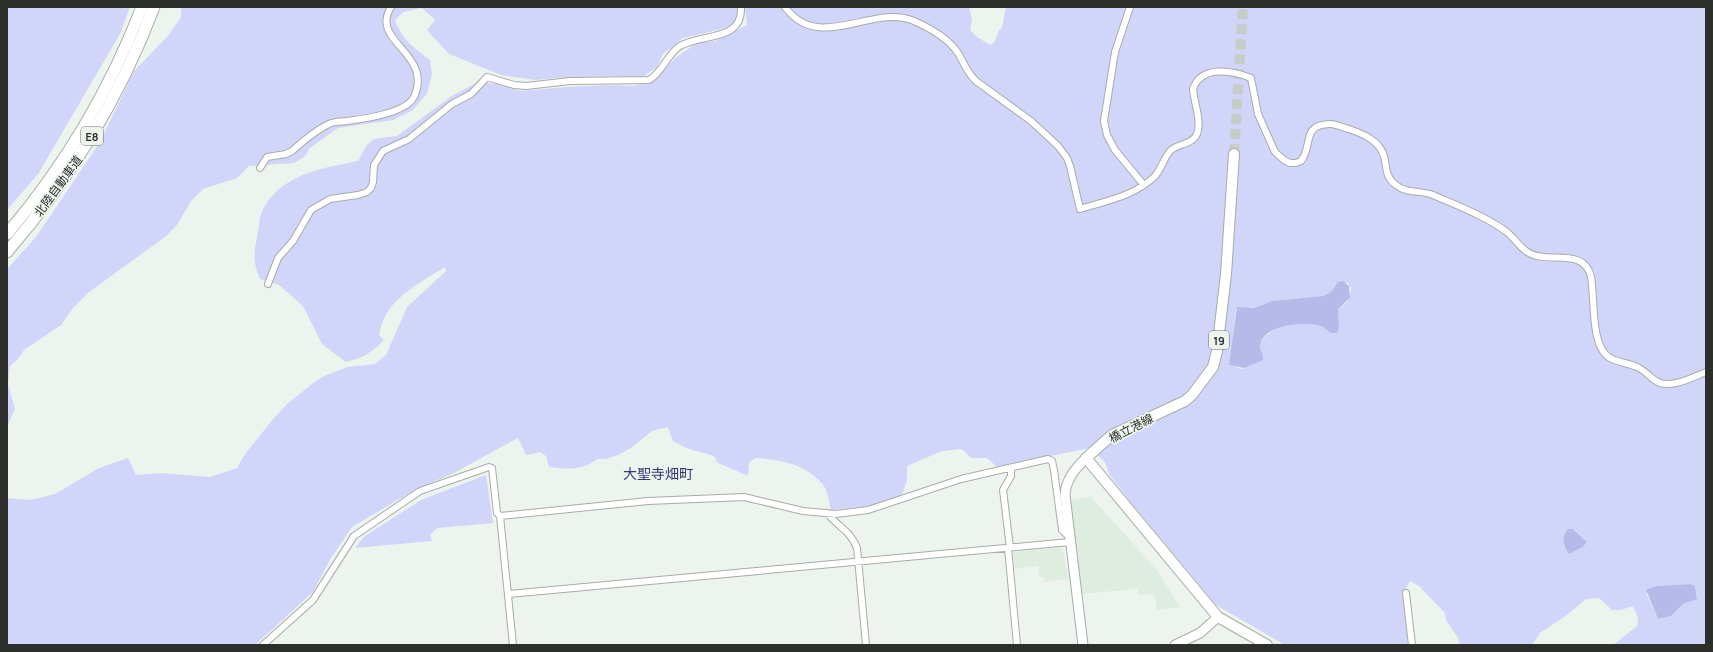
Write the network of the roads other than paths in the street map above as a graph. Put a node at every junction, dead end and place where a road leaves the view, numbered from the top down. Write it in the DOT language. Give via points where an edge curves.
graph roads {
  1 [pos="142,7"];
  2 [pos="154,7"];
  3 [pos="391,7"];
  4 [pos="742,7"];
  5 [pos="785,7"];
  6 [pos="1130,7"];
  7 [pos="1234,154"];
  8 [pos="260,168"];
  9 [pos="1143,184"];
  10 [pos="7,234"];
  11 [pos="7,252"];
  12 [pos="268,284"];
  13 [pos="1706,372"];
  14 [pos="1086,458"];
  15 [pos="1011,468"];
  16 [pos="828,513"];
  17 [pos="500,516"];
  18 [pos="1069,540"];
  19 [pos="1009,548"];
  20 [pos="859,562"];
  21 [pos="1406,593"];
  22 [pos="509,594"];
  23 [pos="1218,617"];
  24 [pos="263,645"];
  25 [pos="513,645"];
  26 [pos="866,645"];
  27 [pos="1017,645"];
  28 [pos="1082,645"];
  29 [pos="1175,645"];
  30 [pos="1268,645"];
  31 [pos="1412,645"];
  1 -- 10 [label="highway, 北陸自動車道 / E8" via="119,60 86,122 52,176"];
  2 -- 11 [label="highway, 北陸自動車道 / E8" via="118,90 82,154 44,207"];
  3 -- 8 [label="street" via="386,15 387,27 416,67 418,76 414,96 408,105 394,111 328,124 292,151 267,157"];
  4 -- 12 [label="street" via="740,22 734,30 680,46 658,74 649,80 570,81 526,86 487,77 471,94 452,104 409,139 383,151 377,157 373,182 367,192 358,196 330,199 311,210 293,241 278,258"];
  5 -- 9 [label="street" via="794,17 814,26 829,28 879,18 899,17 914,21 937,34 954,48 976,82 1031,121 1068,158 1080,209 1117,199"];
  6 -- 9 [label="street" via="1114,52 1104,120 1107,134 1115,150"];
  7 -- 14 [label="main road, 橋立港線 / 19" via="1226,274 1213,367 1192,395 1112,435"];
  9 -- 13 [label="street" via="1154,176 1172,149 1196,136 1198,121 1193,94 1195,84 1215,71 1244,75 1251,78 1258,114 1275,152 1284,160 1296,163 1302,161 1311,131 1322,125 1332,124 1369,137 1383,154 1388,177 1404,191 1425,192 1478,215 1507,232 1530,254 1537,257 1574,259 1586,265 1592,277 1597,338 1610,358 1632,364 1657,382 1665,384"];
  14 -- 18 [label="street" via="1071,473 1065,489"];
  14 -- 23 [label="main road"];
  15 -- 16 [label="street" via="952,482 868,510"];
  15 -- 18 [label="street" via="1043,460 1052,461 1062,530"];
  15 -- 19 [label="street" via="1012,476 1004,490"];
  16 -- 17 [label="street" via="803,511 744,497 648,501"];
  16 -- 20 [label="street" via="852,536"];
  17 -- 22 [label="street"];
  17 -- 24 [label="street" via="492,468 489,467 420,491 354,536 313,600"];
  18 -- 19 [label="street"];
  18 -- 28 [label="street"];
  19 -- 20 [label="street"];
  19 -- 27 [label="street"];
  20 -- 22 [label="street"];
  20 -- 26 [label="street"];
  21 -- 31 [label="street"];
  22 -- 25 [label="street"];
  23 -- 29 [label="street" via="1200,632"];
  23 -- 30 [label="main road"];
}
